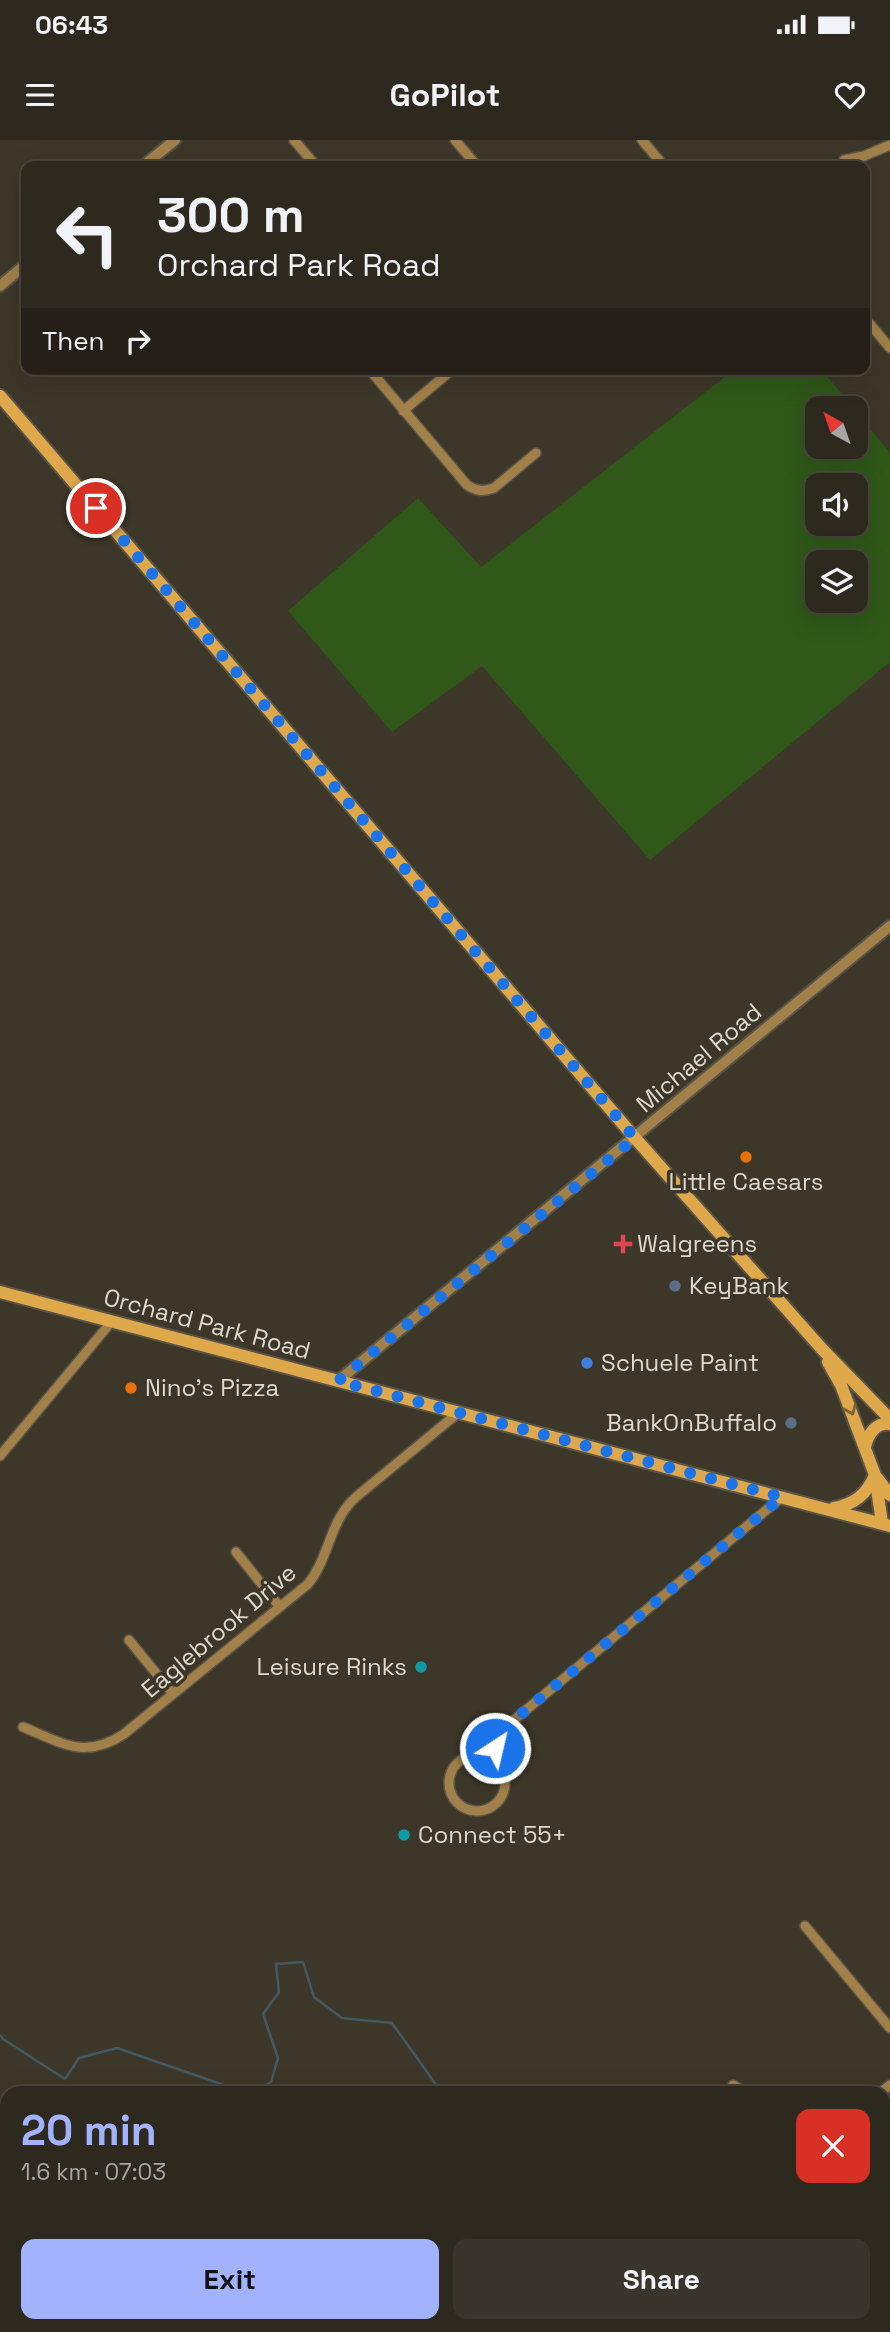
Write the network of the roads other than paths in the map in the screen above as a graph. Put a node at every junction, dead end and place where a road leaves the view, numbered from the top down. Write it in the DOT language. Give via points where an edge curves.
graph roads {
  1 [pos="294,140"];
  2 [pos="455,140"];
  3 [pos="642,140"];
  4 [pos="170,141"];
  5 [pos="890,145"];
  6 [pos="844,160"];
  7 [pos="148,161"];
  8 [pos="312,161"];
  9 [pos="473,161"];
  10 [pos="660,161"];
  11 [pos="21,268"];
  12 [pos="0,286"];
  13 [pos="870,324"];
  14 [pos="890,348"];
  15 [pos="374,375"];
  16 [pos="446,375"];
  17 [pos="0,396"];
  18 [pos="404,411"];
  19 [pos="536,453"];
  20 [pos="890,926"];
  21 [pos="635,1138"];
  22 [pos="0,1292"];
  23 [pos="112,1321"];
  24 [pos="822,1349"];
  25 [pos="338,1381"];
  26 [pos="458,1413"];
  27 [pos="890,1421"];
  28 [pos="865,1447"];
  29 [pos="0,1456"];
  30 [pos="875,1475"];
  31 [pos="890,1495"];
  32 [pos="782,1497"];
  33 [pos="829,1508"];
  34 [pos="887,1522"];
  35 [pos="236,1552"];
  36 [pos="280,1607"];
  37 [pos="129,1640"];
  38 [pos="173,1693"];
  39 [pos="23,1727"];
  40 [pos="490,1757"];
  41 [pos="805,1926"];
  42 [pos="890,2028"];
  1 -- 8 [label="street"];
  2 -- 9 [label="street"];
  3 -- 10 [label="street"];
  4 -- 7 [label="street"];
  5 -- 6 [label="street"];
  11 -- 12 [label="street"];
  13 -- 14 [label="street"];
  15 -- 18 [label="street"];
  16 -- 18 [label="street"];
  17 -- 21 [label="main road"];
  18 -- 19 [label="street" via="473,489 494,488"];
  20 -- 21 [label="street, Michael Road"];
  21 -- 24 [label="main road"];
  21 -- 25 [label="street, Michael Road"];
  22 -- 23 [label="main road, Orchard Park Road"];
  23 -- 25 [label="main road, Orchard Park Road"];
  23 -- 29 [label="street"];
  24 -- 27 [label="main road"];
  24 -- 28 [label="main road, one-way"];
  25 -- 26 [label="main road, Orchard Park Road"];
  26 -- 32 [label="main road, Orchard Park Road"];
  26 -- 36 [label="street, Eaglebrook Drive" via="351,1501 336,1521 314,1576"];
  27 -- 28 [label="main road" via="870,1433"];
  28 -- 30 [label="main road"];
  30 -- 31 [label="main road"];
  30 -- 33 [label="main road" via="859,1499"];
  30 -- 34 [label="main road"];
  32 -- 33 [label="main road, Orchard Park Road"];
  32 -- 40 [label="street" via="514,1720"];
  33 -- 34 [label="main road, Orchard Park Road"];
  35 -- 36 [label="street"];
  36 -- 38 [label="street, Eaglebrook Drive"];
  37 -- 38 [label="street"];
  38 -- 39 [label="street, Eaglebrook Drive" via="124,1734 95,1748 75,1747"];
  40 -- 40 [label="street" via="468,1756 452,1771 451,1793 465,1809 487,1810 503,1795 504,1773"];
  41 -- 42 [label="street"];
}
